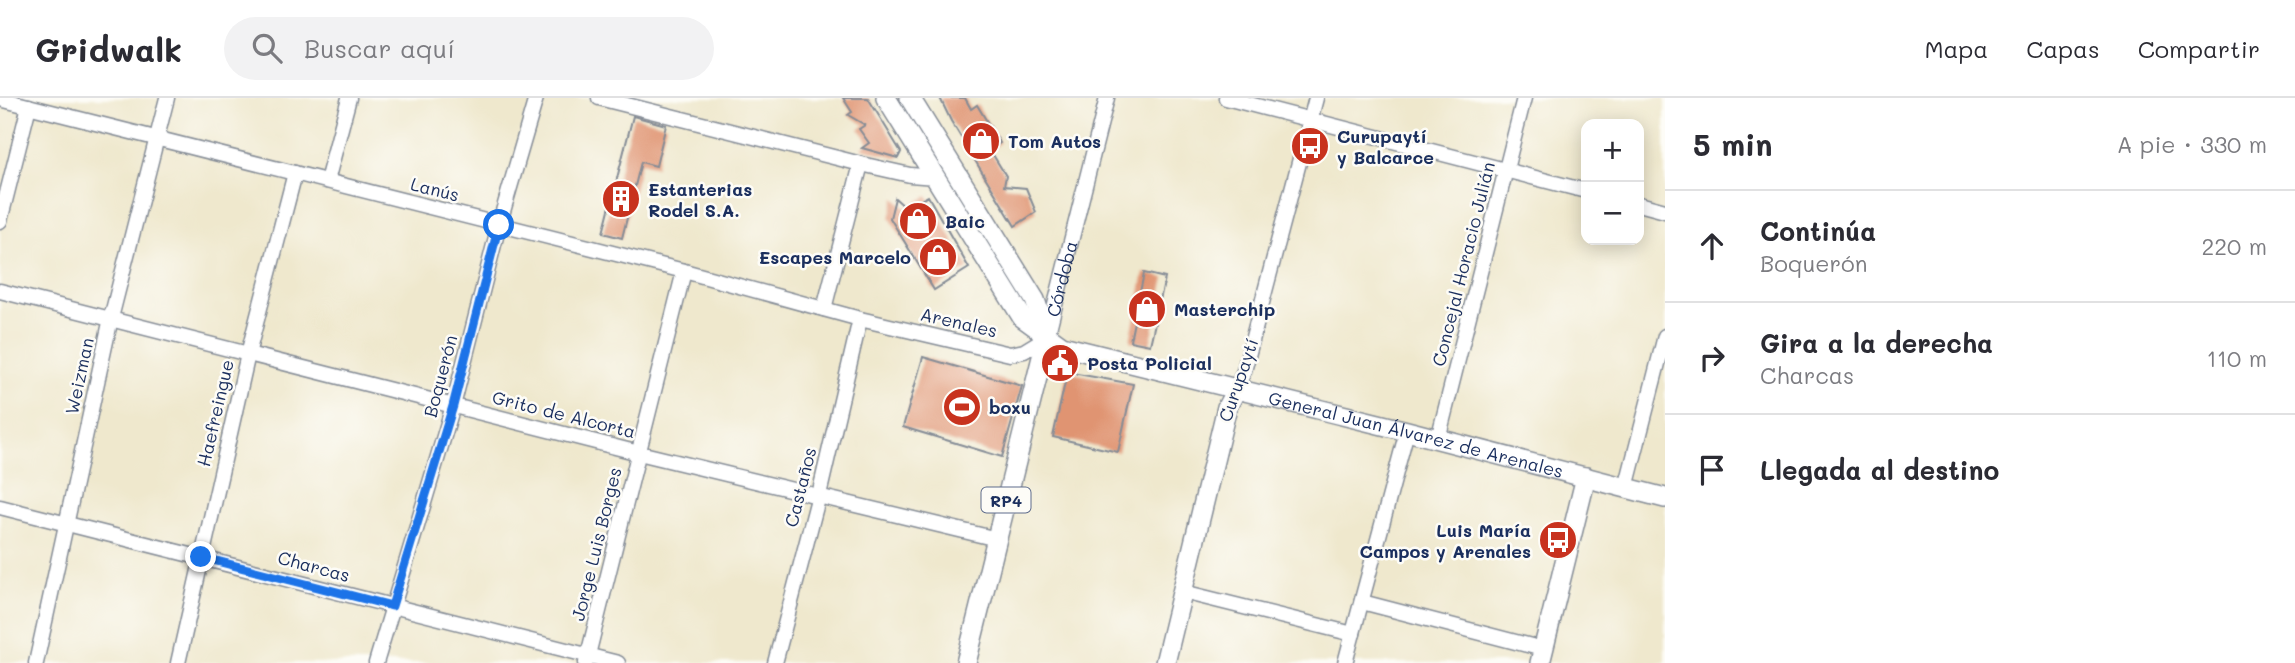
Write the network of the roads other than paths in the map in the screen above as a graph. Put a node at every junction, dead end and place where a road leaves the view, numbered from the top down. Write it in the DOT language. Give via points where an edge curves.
graph roads {
  1 [pos="167,98"];
  2 [pos="349,98"];
  3 [pos="536,98"];
  4 [pos="599,98"];
  5 [pos="886,98"];
  6 [pos="910,98"];
  7 [pos="1107,98"];
  8 [pos="1226,98"];
  9 [pos="1316,98"];
  10 [pos="1524,98"];
  11 [pos="0,99"];
  12 [pos="29,106"];
  13 [pos="1311,118"];
  14 [pos="158,138"];
  15 [pos="861,164"];
  16 [pos="1506,172"];
  17 [pos="295,173"];
  18 [pos="935,177"];
  19 [pos="327,181"];
  20 [pos="1581,190"];
  21 [pos="1644,205"];
  22 [pos="1665,211"];
  23 [pos="0,221"];
  24 [pos="499,225"];
  25 [pos="684,271"];
  26 [pos="0,291"];
  27 [pos="824,309"];
  28 [pos="111,318"];
  29 [pos="860,319"];
  30 [pos="1665,336"];
  31 [pos="1047,337"];
  32 [pos="248,354"];
  33 [pos="1662,364"];
  34 [pos="1237,388"];
  35 [pos="453,406"];
  36 [pos="1408,431"];
  37 [pos="1438,439"];
  38 [pos="639,453"];
  39 [pos="1586,477"];
  40 [pos="1626,488"];
  41 [pos="819,495"];
  42 [pos="1665,498"];
  43 [pos="0,507"];
  44 [pos="66,523"];
  45 [pos="997,539"];
  46 [pos="201,557"];
  47 [pos="1183,592"];
  48 [pos="1362,602"];
  49 [pos="392,606"];
  50 [pos="1353,634"];
  51 [pos="1541,656"];
  52 [pos="587,659"];
  53 [pos="36,663"];
  54 [pos="178,663"];
  55 [pos="376,663"];
  56 [pos="618,663"];
  57 [pos="775,663"];
  58 [pos="966,663"];
  59 [pos="1166,663"];
  60 [pos="1345,663"];
  1 -- 14 [label="street, Weizman"];
  2 -- 19 [label="street"];
  3 -- 24 [label="street, Boquerón"];
  4 -- 15 [label="street"];
  5 -- 18 [label="main road, General Juan Álvarez de Arenales"];
  6 -- 31 [label="main road" via="1035,300"];
  7 -- 31 [label="street, Córdoba"];
  8 -- 13 [label="street"];
  9 -- 13 [label="street, Curupaytí"];
  10 -- 16 [label="street, Concejal Horacio Julián"];
  11 -- 12 [label="street, Lanús"];
  12 -- 14 [label="street, Lanús"];
  12 -- 23 [label="street"];
  13 -- 16 [label="street"];
  13 -- 34 [label="street, Curupaytí"];
  14 -- 17 [label="street, Lanús"];
  14 -- 28 [label="street, Weizman"];
  15 -- 18 [label="street"];
  15 -- 27 [label="street"];
  16 -- 20 [label="street"];
  16 -- 37 [label="street, Concejal Horacio Julián"];
  17 -- 19 [label="street, Lanús"];
  17 -- 32 [label="street, Haefreingue"];
  18 -- 31 [label="main road, General Juan Álvarez de Arenales" via="1022,317"];
  19 -- 24 [label="street, Lanús"];
  21 -- 22 [label="street"];
  24 -- 25 [label="street, Lanús"];
  24 -- 35 [label="street, Boquerón"];
  25 -- 27 [label="street, Lanús"];
  25 -- 38 [label="street, Jorge Luis Borges"];
  26 -- 28 [label="street, Grito de Alcorta"];
  27 -- 29 [label="street, Lanús"];
  28 -- 32 [label="street, Grito de Alcorta"];
  28 -- 44 [label="street, Weizman"];
  29 -- 31 [label="street, Arenales" via="1010,354"];
  29 -- 41 [label="street, Castaños"];
  30 -- 33 [label="street"];
  31 -- 34 [label="main road, General Juan Álvarez de Arenales" via="1062,346"];
  31 -- 45 [label="main road, Córdoba / RP4"];
  32 -- 35 [label="street, Grito de Alcorta"];
  32 -- 46 [label="street, Haefreingue"];
  33 -- 40 [label="street"];
  34 -- 36 [label="main road, General Juan Álvarez de Arenales"];
  34 -- 47 [label="main road, Curupaytí" via="1227,407"];
  35 -- 38 [label="street, Grito de Alcorta"];
  35 -- 49 [label="street, Boquerón"];
  36 -- 37 [label="main road, General Juan Álvarez de Arenales"];
  36 -- 48 [label="street"];
  37 -- 39 [label="main road, General Juan Álvarez de Arenales"];
  38 -- 41 [label="street, Grito de Alcorta"];
  38 -- 52 [label="street, Jorge Luis Borges"];
  39 -- 40 [label="main road, General Juan Álvarez de Arenales"];
  39 -- 51 [label="main road"];
  40 -- 42 [label="main road, General Juan Álvarez de Arenales"];
  41 -- 45 [label="street, Grito de Alcorta"];
  41 -- 57 [label="street, Castaños"];
  43 -- 44 [label="street, Charcas"];
  44 -- 46 [label="street, Charcas"];
  44 -- 53 [label="street, Weizman"];
  45 -- 58 [label="main road, Córdoba / RP4"];
  46 -- 49 [label="street, Charcas"];
  46 -- 54 [label="street, Haefreingue"];
  47 -- 50 [label="street"];
  47 -- 59 [label="main road, Curupaytí"];
  48 -- 50 [label="street"];
  48 -- 51 [label="street"];
  49 -- 52 [label="street, Charcas"];
  49 -- 55 [label="street, Boquerón"];
  50 -- 60 [label="street"];
  52 -- 56 [label="street, Charcas"];
}
